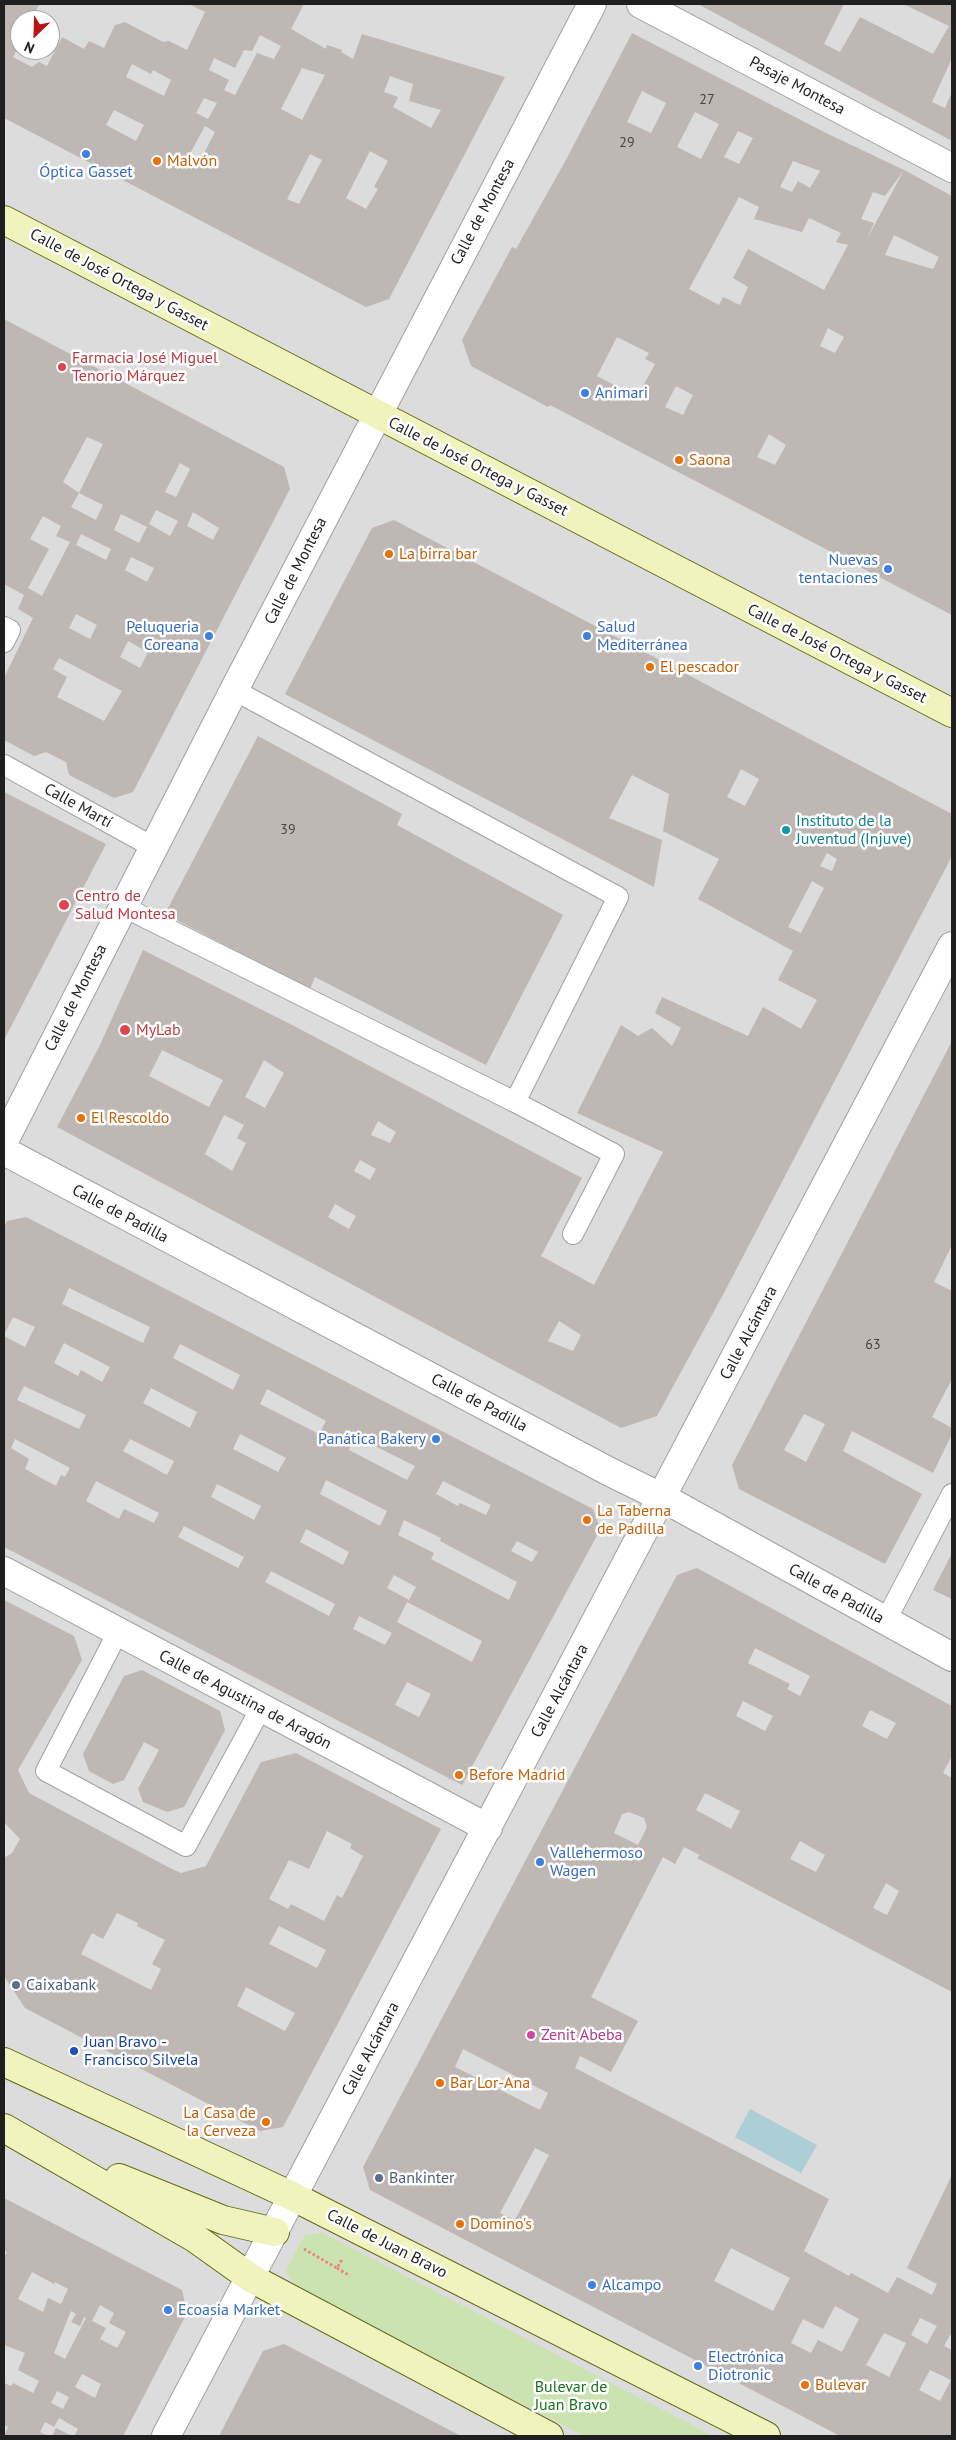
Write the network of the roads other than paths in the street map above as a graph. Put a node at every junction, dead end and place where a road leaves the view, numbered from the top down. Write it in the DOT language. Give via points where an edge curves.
graph roads {
  1 [pos="592,4"];
  2 [pos="642,4"];
  3 [pos="952,168"];
  4 [pos="4,220"];
  5 [pos="377,414"];
  6 [pos="4,627"];
  7 [pos="4,642"];
  8 [pos="234,690"];
  9 [pos="952,713"];
  10 [pos="4,765"];
  11 [pos="153,847"];
  12 [pos="122,906"];
  13 [pos="952,946"];
  14 [pos="514,1102"];
  15 [pos="4,1141"];
  16 [pos="4,1151"];
  17 [pos="573,1234"];
  18 [pos="952,1494"];
  19 [pos="662,1498"];
  20 [pos="4,1571"];
  21 [pos="885,1622"];
  22 [pos="118,1632"];
  23 [pos="952,1657"];
  24 [pos="261,1708"];
  25 [pos="488,1828"];
  26 [pos="4,2062"];
  27 [pos="10,2130"];
  28 [pos="294,2196"];
  29 [pos="275,2232"];
  30 [pos="251,2278"];
  31 [pos="166,2436"];
  32 [pos="549,2436"];
  33 [pos="766,2436"];
  1 -- 5 [label="street, Calle de Montesa"];
  2 -- 3 [label="street, Pasaje Montesa"];
  4 -- 5 [label="main road, Calle de José Ortega y Gasset"];
  5 -- 8 [label="street, Calle de Montesa"];
  5 -- 9 [label="main road, Calle de José Ortega y Gasset"];
  6 -- 7 [label="lane" via="10,630"];
  8 -- 11 [label="street, Calle de Montesa"];
  8 -- 14 [label="lane" via="618,896"];
  10 -- 11 [label="lane, Calle Martí"];
  11 -- 12 [label="street, Calle de Montesa"];
  12 -- 14 [label="lane"];
  12 -- 15 [label="street, Calle de Montesa"];
  13 -- 19 [label="street, Calle Alcántara"];
  14 -- 17 [label="lane" via="614,1154"];
  16 -- 19 [label="street, Calle de Padilla"];
  18 -- 21 [label="lane"];
  19 -- 21 [label="street, Calle de Padilla"];
  19 -- 25 [label="street, Calle Alcántara"];
  20 -- 22 [label="street, Calle de Agustina de Aragón"];
  21 -- 23 [label="street, Calle de Padilla"];
  22 -- 24 [label="street, Calle de Agustina de Aragón"];
  22 -- 24 [label="lane" via="46,1771 186,1846"];
  24 -- 25 [label="street, Calle de Agustina de Aragón"];
  25 -- 28 [label="street, Calle Alcántara"];
  26 -- 28 [label="main road, Calle de Juan Bravo"];
  27 -- 29 [label="main road" via="222,2220"];
  27 -- 30 [label="main road" via="196,2238"];
  28 -- 29 [label="street, Calle Alcántara"];
  28 -- 33 [label="main road, Calle de Juan Bravo"];
  29 -- 30 [label="street, Calle Alcántara"];
  30 -- 31 [label="street, Calle Alcántara"];
  30 -- 32 [label="main road"];
}
